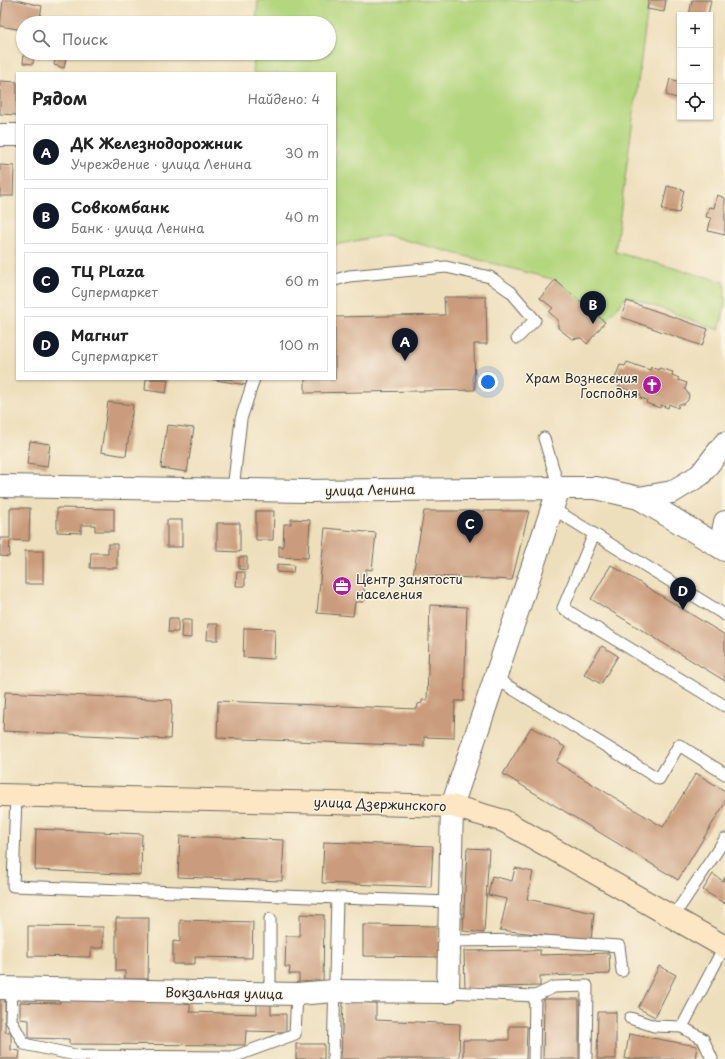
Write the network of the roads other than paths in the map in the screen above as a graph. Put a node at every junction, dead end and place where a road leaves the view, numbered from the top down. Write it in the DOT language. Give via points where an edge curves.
graph roads {
  1 [pos="0,135"];
  2 [pos="16,135"];
  3 [pos="336,280"];
  4 [pos="517,338"];
  5 [pos="254,380"];
  6 [pos="544,438"];
  7 [pos="725,443"];
  8 [pos="0,486"];
  9 [pos="233,490"];
  10 [pos="556,498"];
  11 [pos="639,498"];
  12 [pos="725,522"];
  13 [pos="594,534"];
  14 [pos="722,549"];
  15 [pos="725,615"];
  16 [pos="495,678"];
  17 [pos="725,706"];
  18 [pos="725,774"];
  19 [pos="8,795"];
  20 [pos="452,806"];
  21 [pos="725,839"];
  22 [pos="337,898"];
  23 [pos="450,902"];
  24 [pos="673,917"];
  25 [pos="270,919"];
  26 [pos="449,941"];
  27 [pos="724,947"];
  28 [pos="622,971"];
  29 [pos="6,988"];
  30 [pos="334,991"];
  31 [pos="448,992"];
  32 [pos="270,994"];
  33 [pos="297,994"];
  34 [pos="535,996"];
  35 [pos="630,1018"];
  36 [pos="682,1027"];
  37 [pos="332,1059"];
  38 [pos="534,1059"];
  39 [pos="586,1059"];
  40 [pos="712,1059"];
  1 -- 2 [label="street"];
  3 -- 4 [label="lane" via="349,276 446,267 490,277 511,292 535,320"];
  5 -- 9 [label="lane" via="241,419"];
  6 -- 10 [label="lane"];
  7 -- 11 [label="street" via="700,475 672,492"];
  8 -- 9 [label="street, улица Ленина"];
  9 -- 10 [label="street, улица Ленина"];
  10 -- 11 [label="street, улица Ленина" via="596,488"];
  10 -- 13 [label="lane"];
  10 -- 16 [label="street"];
  11 -- 14 [label="street, улица Ленина"];
  12 -- 14 [label="street"];
  13 -- 15 [label="lane"];
  13 -- 17 [label="lane" via="563,608"];
  16 -- 18 [label="lane" via="658,779 679,745"];
  16 -- 20 [label="street"];
  19 -- 20 [label="main road, улица Дзержинского"];
  19 -- 22 [label="lane" via="13,886"];
  20 -- 23 [label="street"];
  20 -- 24 [label="main road, улица Дзержинского" via="504,820"];
  21 -- 24 [label="lane"];
  22 -- 23 [label="lane"];
  22 -- 30 [label="lane"];
  23 -- 26 [label="street"];
  24 -- 27 [label="main road, улица Дзержинского"];
  25 -- 32 [label="lane"];
  26 -- 28 [label="lane" via="527,940 619,946"];
  26 -- 31 [label="street"];
  27 -- 36 [label="lane"];
  29 -- 32 [label="street, Вокзальная улица"];
  29 -- 33 [label="lane" via="11,1020 24,1044 80,1056 233,1057 295,1034"];
  30 -- 31 [label="street, Вокзальная улица"];
  30 -- 33 [label="street, Вокзальная улица"];
  30 -- 37 [label="lane"];
  31 -- 34 [label="lane"];
  32 -- 33 [label="street, Вокзальная улица"];
  34 -- 38 [label="lane"];
  34 -- 39 [label="lane" via="554,987 587,986"];
  35 -- 36 [label="lane" via="654,1026"];
  36 -- 40 [label="lane" via="702,1039"];
}
